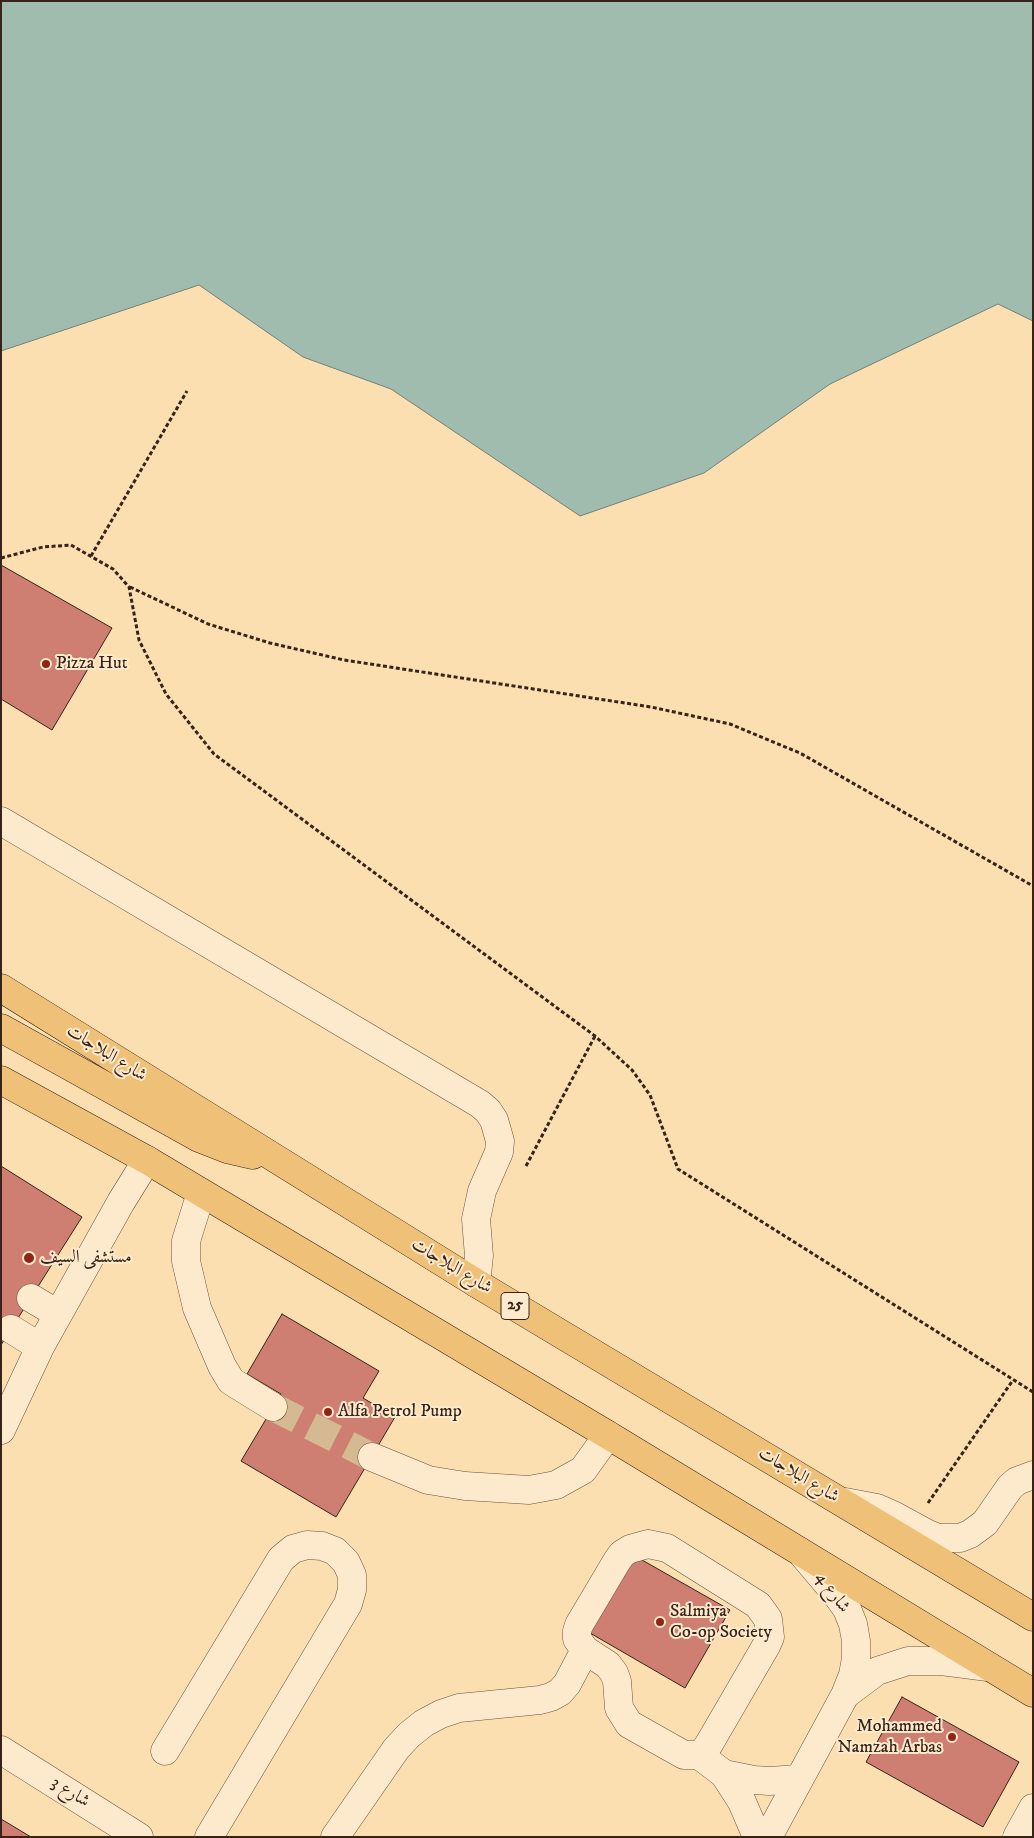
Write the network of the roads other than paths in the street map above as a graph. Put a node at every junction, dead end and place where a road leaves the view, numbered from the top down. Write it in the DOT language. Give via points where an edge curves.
graph roads {
  1 [pos="1,821"];
  2 [pos="1,988"];
  3 [pos="1,1028"];
  4 [pos="1,1080"];
  5 [pos="147,1160"];
  6 [pos="277,1160"];
  7 [pos="201,1193"];
  8 [pos="476,1283"];
  9 [pos="31,1298"];
  10 [pos="58,1314"];
  11 [pos="12,1329"];
  12 [pos="40,1346"];
  13 [pos="273,1407"];
  14 [pos="2,1426"];
  15 [pos="608,1435"];
  16 [pos="372,1457"];
  17 [pos="1033,1475"];
  18 [pos="838,1501"];
  19 [pos="801,1553"];
  20 [pos="1033,1617"];
  21 [pos="585,1650"];
  22 [pos="988,1667"];
  23 [pos="1033,1693"];
  24 [pos="844,1695"];
  25 [pos="1,1750"];
  26 [pos="165,1752"];
  27 [pos="699,1755"];
  28 [pos="724,1774"];
  29 [pos="799,1779"];
  30 [pos="1033,1808"];
  31 [pos="139,1837"];
  32 [pos="209,1837"];
  33 [pos="335,1837"];
  34 [pos="757,1837"];
  35 [pos="768,1837"];
  36 [pos="1017,1837"];
  1 -- 8 [label="street" via="480,1104 496,1125 500,1152 478,1205"];
  2 -- 6 [label="main road, شارع البلاجات / 25"];
  3 -- 6 [label="main road" via="199,1138 227,1149"];
  4 -- 5 [label="main road"];
  5 -- 7 [label="main road"];
  5 -- 10 [label="street"];
  6 -- 8 [label="main road, شارع البلاجات / 25"];
  7 -- 13 [label="street" via="186,1241 186,1261 197,1308 231,1381"];
  7 -- 15 [label="main road"];
  8 -- 18 [label="main road, شارع البلاجات / 25"];
  9 -- 10 [label="street"];
  10 -- 12 [label="street"];
  11 -- 12 [label="street"];
  12 -- 14 [label="street"];
  15 -- 16 [label="street" via="583,1470 556,1485 528,1490 428,1480"];
  15 -- 19 [label="main road"];
  17 -- 18 [label="street" via="1016,1480 992,1516 978,1529 954,1539 928,1534 877,1508"];
  18 -- 20 [label="main road, شارع البلاجات / 25"];
  19 -- 22 [label="main road"];
  19 -- 24 [label="street, شارع 4" via="837,1595 853,1624 856,1658"];
  21 -- 27 [label="street" via="608,1665 614,1673 619,1690 619,1708 629,1724 684,1755"];
  21 -- 27 [label="street" via="577,1639 579,1625 622,1554 639,1545 667,1548 758,1605 768,1619 770,1637 709,1744"];
  21 -- 33 [label="street" via="567,1684 551,1697 459,1708 424,1723 396,1749"];
  22 -- 23 [label="main road"];
  22 -- 24 [label="street, شارع 4" via="908,1661 877,1671"];
  24 -- 29 [label="street, شارع 4"];
  25 -- 31 [label="street, شارع 3"];
  26 -- 32 [label="street" via="282,1559 307,1545 335,1551 346,1562 352,1575 348,1604"];
  27 -- 28 [label="street"];
  28 -- 29 [label="street" via="761,1780"];
  28 -- 34 [label="street" via="742,1802"];
  29 -- 35 [label="street, شارع 4"];
  30 -- 36 [label="street"];
}
